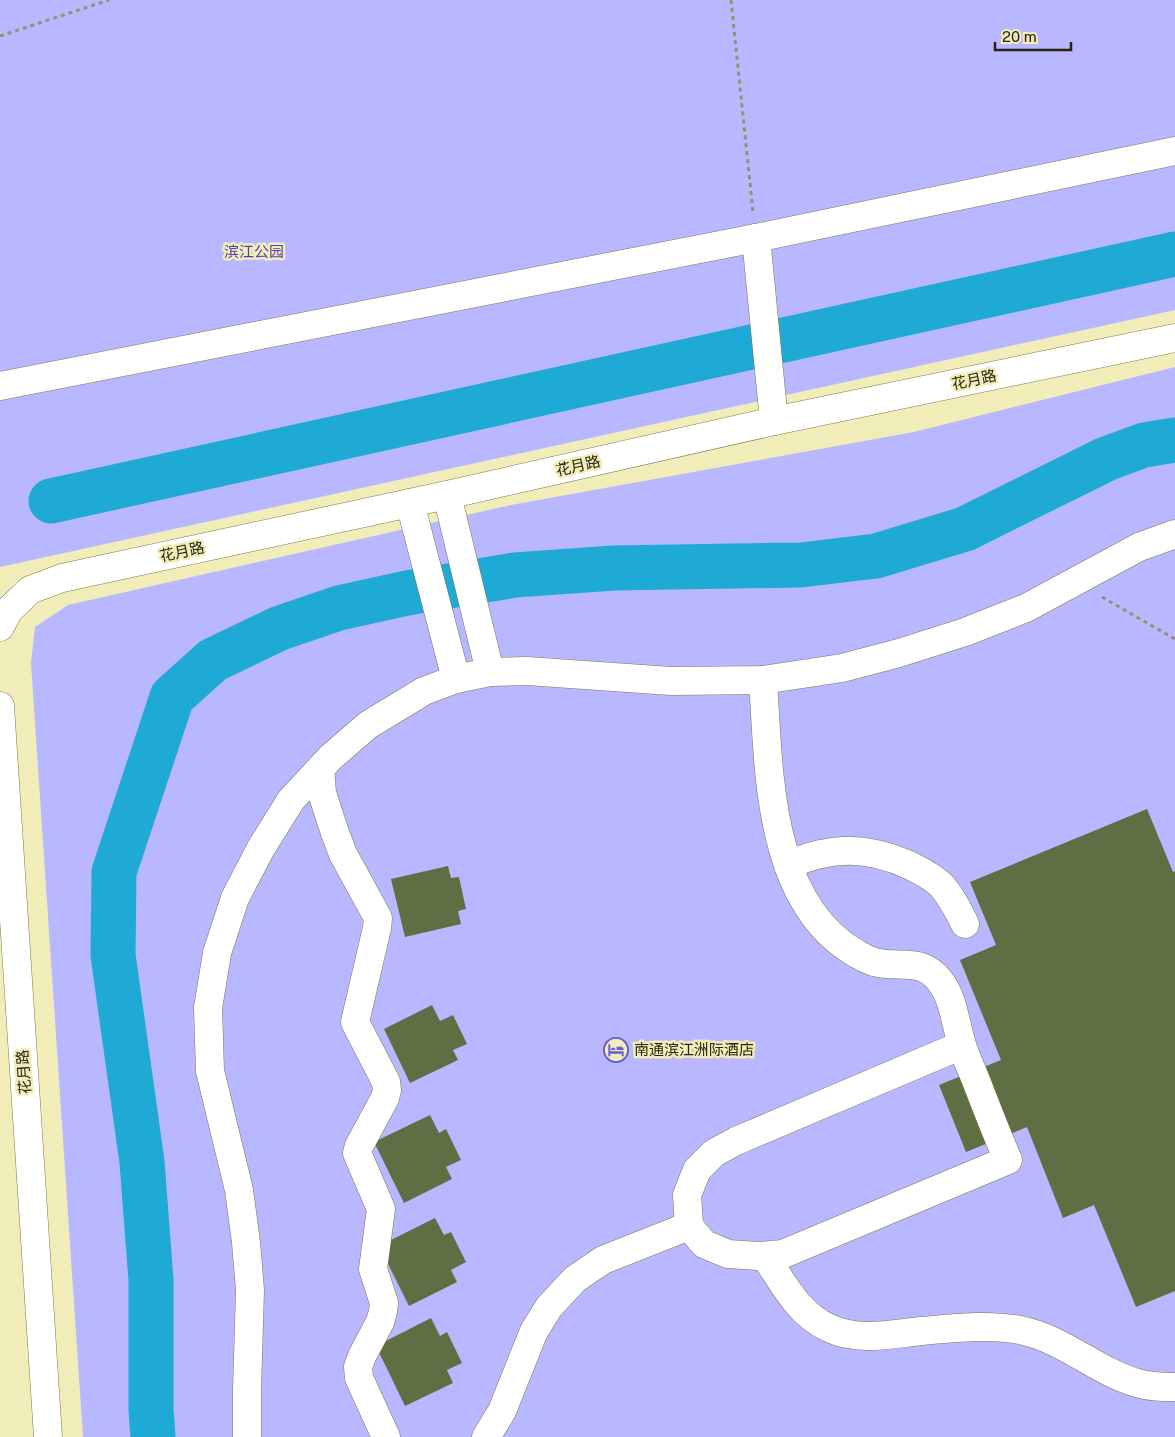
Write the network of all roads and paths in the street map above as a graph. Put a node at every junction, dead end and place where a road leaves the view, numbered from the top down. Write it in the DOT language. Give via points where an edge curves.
graph roads {
  1 [pos="109,0"];
  2 [pos="731,0"];
  3 [pos="0,36"];
  4 [pos="1175,151"];
  5 [pos="756,238"];
  6 [pos="1175,338"];
  7 [pos="0,386"];
  8 [pos="774,420"];
  9 [pos="446,495"];
  10 [pos="410,503"];
  11 [pos="1175,534"];
  12 [pos="1081,579"];
  13 [pos="0,627"];
  14 [pos="1175,639"];
  15 [pos="490,672"];
  16 [pos="456,679"];
  17 [pos="763,680"];
  18 [pos="0,706"];
  19 [pos="320,769"];
  20 [pos="788,865"];
  21 [pos="965,924"];
  22 [pos="962,1045"];
  23 [pos="689,1226"];
  24 [pos="765,1256"];
  25 [pos="1175,1387"];
  26 [pos="48,1437"];
  27 [pos="247,1437"];
  28 [pos="386,1437"];
  29 [pos="486,1437"];
  1 -- 3 [label="path"];
  2 -- 5 [label="path"];
  4 -- 5 [label="street"];
  5 -- 7 [label="street"];
  5 -- 8 [label="street"];
  6 -- 8 [label="street, 花月路"];
  8 -- 9 [label="street, 花月路"];
  9 -- 10 [label="street, 花月路"];
  9 -- 15 [label="street"];
  10 -- 13 [label="street, 花月路" via="62,578 30,590 9,610"];
  10 -- 16 [label="street"];
  11 -- 12 [label="street" via="1139,547"];
  12 -- 14 [label="path" via="1100,596"];
  12 -- 17 [label="street" via="1026,608 899,653 842,668"];
  15 -- 16 [label="street"];
  15 -- 17 [label="street" via="527,671 671,681"];
  16 -- 19 [label="street" via="424,691 368,725"];
  17 -- 20 [label="street" via="766,748 774,813"];
  18 -- 26 [label="street, 花月路"];
  19 -- 27 [label="street" via="291,800 235,898 217,952 208,1008 210,1071 238,1190 246,1242 250,1290"];
  19 -- 28 [label="street" via="322,793 335,834 378,918 355,1022 386,1082 387,1090 357,1153 381,1209 373,1269 384,1312 358,1367 359,1378"];
  20 -- 21 [label="street" via="808,857 852,850 899,861 939,883"];
  20 -- 22 [label="street" via="814,916 844,946 875,962 918,965 940,981 951,1000"];
  22 -- 23 [label="street" via="714,1153 697,1170 687,1195"];
  22 -- 24 [label="street" via="1008,1160 783,1254"];
  23 -- 24 [label="street" via="704,1244 728,1254"];
  23 -- 29 [label="street" via="603,1260 569,1286 549,1307 534,1331 502,1411"];
  24 -- 25 [label="street" via="809,1316 852,1336 961,1328 1020,1330 1057,1342 1138,1384"];
}
